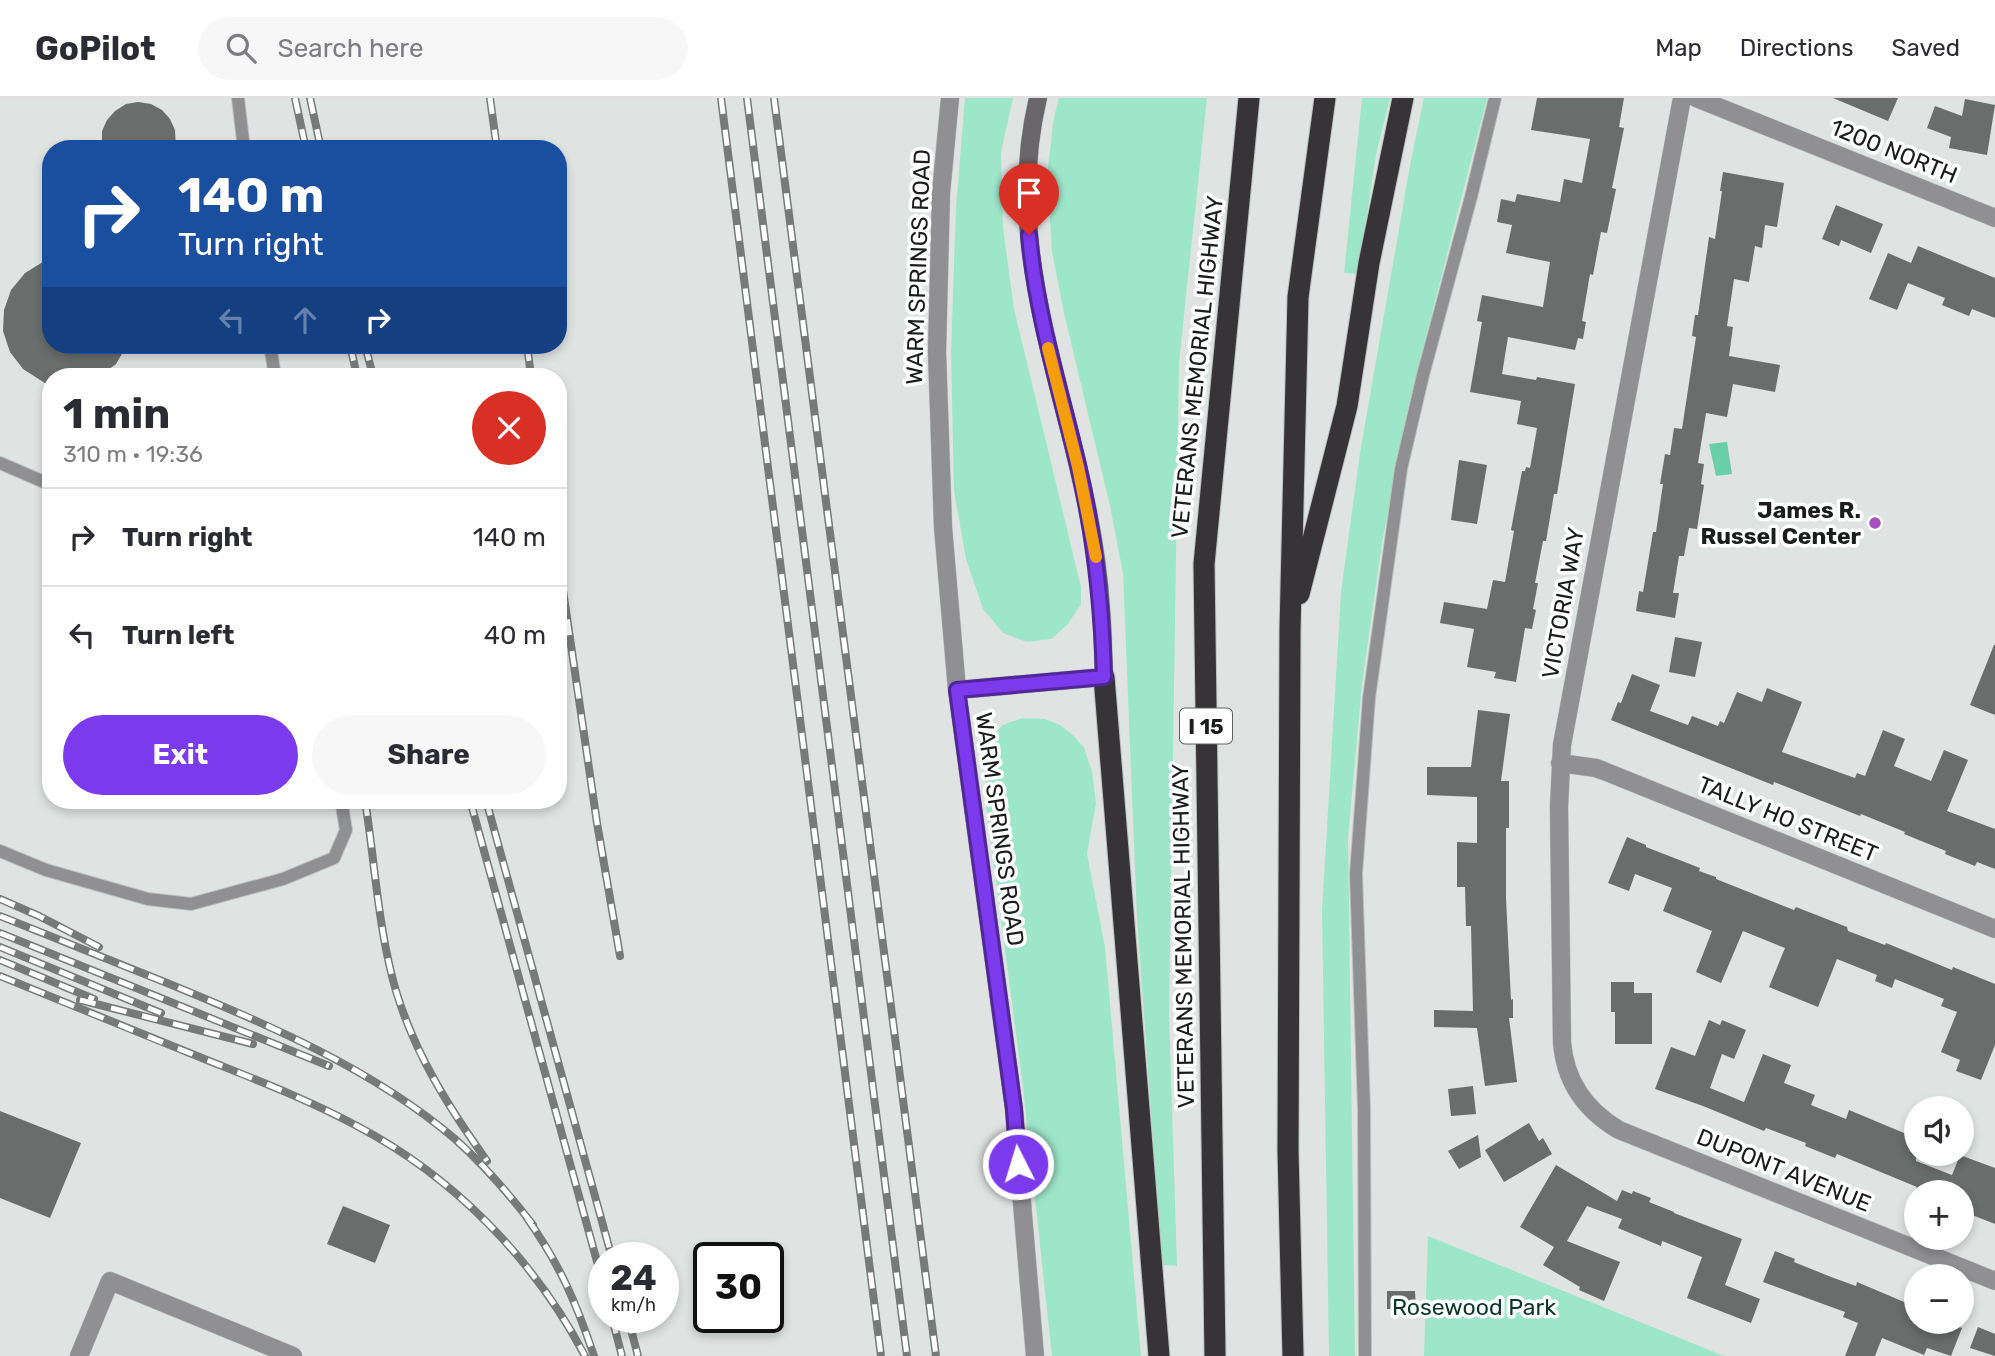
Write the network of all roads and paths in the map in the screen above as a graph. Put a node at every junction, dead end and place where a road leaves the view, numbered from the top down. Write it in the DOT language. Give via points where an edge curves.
graph roads {
  1 [pos="237,98"];
  2 [pos="950,98"];
  3 [pos="1038,98"];
  4 [pos="1249,98"];
  5 [pos="1325,98"];
  6 [pos="1403,98"];
  7 [pos="1495,98"];
  8 [pos="1682,98"];
  9 [pos="1696,98"];
  10 [pos="243,140"];
  11 [pos="1995,218"];
  12 [pos="0,463"];
  13 [pos="42,481"];
  14 [pos="1290,630"];
  15 [pos="1104,677"];
  16 [pos="957,690"];
  17 [pos="1560,764"];
  18 [pos="342,809"];
  19 [pos="0,851"];
  20 [pos="1995,929"];
  21 [pos="1596,1114"];
  22 [pos="1995,1281"];
  23 [pos="79,1356"];
  24 [pos="293,1356"];
  25 [pos="1035,1356"];
  26 [pos="1159,1356"];
  27 [pos="1215,1356"];
  28 [pos="1293,1356"];
  29 [pos="1365,1356"];
  1 -- 10 [label="lane"];
  2 -- 16 [label="street, WARM SPRINGS ROAD" via="941,193 937,352 943,527"];
  3 -- 15 [label="main road" via="1027,199 1031,259 1040,317 1095,548"];
  4 -- 27 [label="highway, VETERANS MEMORIAL HIGHWAY / I 15" via="1204,564"];
  5 -- 14 [label="highway" via="1298,297"];
  6 -- 14 [label="highway" via="1369,263 1347,406"];
  7 -- 29 [label="lane" via="1401,469 1369,698 1356,874 1364,1109"];
  8 -- 17 [label="street, VICTORIA WAY"];
  9 -- 11 [label="street, 1200 NORTH"];
  12 -- 13 [label="lane"];
  14 -- 28 [label="highway" via="1287,1151"];
  15 -- 16 [label="street"];
  15 -- 26 [label="highway"];
  16 -- 25 [label="street, WARM SPRINGS ROAD" via="1014,1109"];
  17 -- 20 [label="street, TALLY HO STREET" via="1604,771"];
  17 -- 21 [label="street, VICTORIA WAY" via="1563,1055 1571,1082"];
  18 -- 19 [label="lane" via="346,830 334,858 191,904 148,899 46,870"];
  21 -- 22 [label="street, DUPONT AVENUE" via="1619,1130"];
  23 -- 24 [label="street" via="110,1281"];
}
